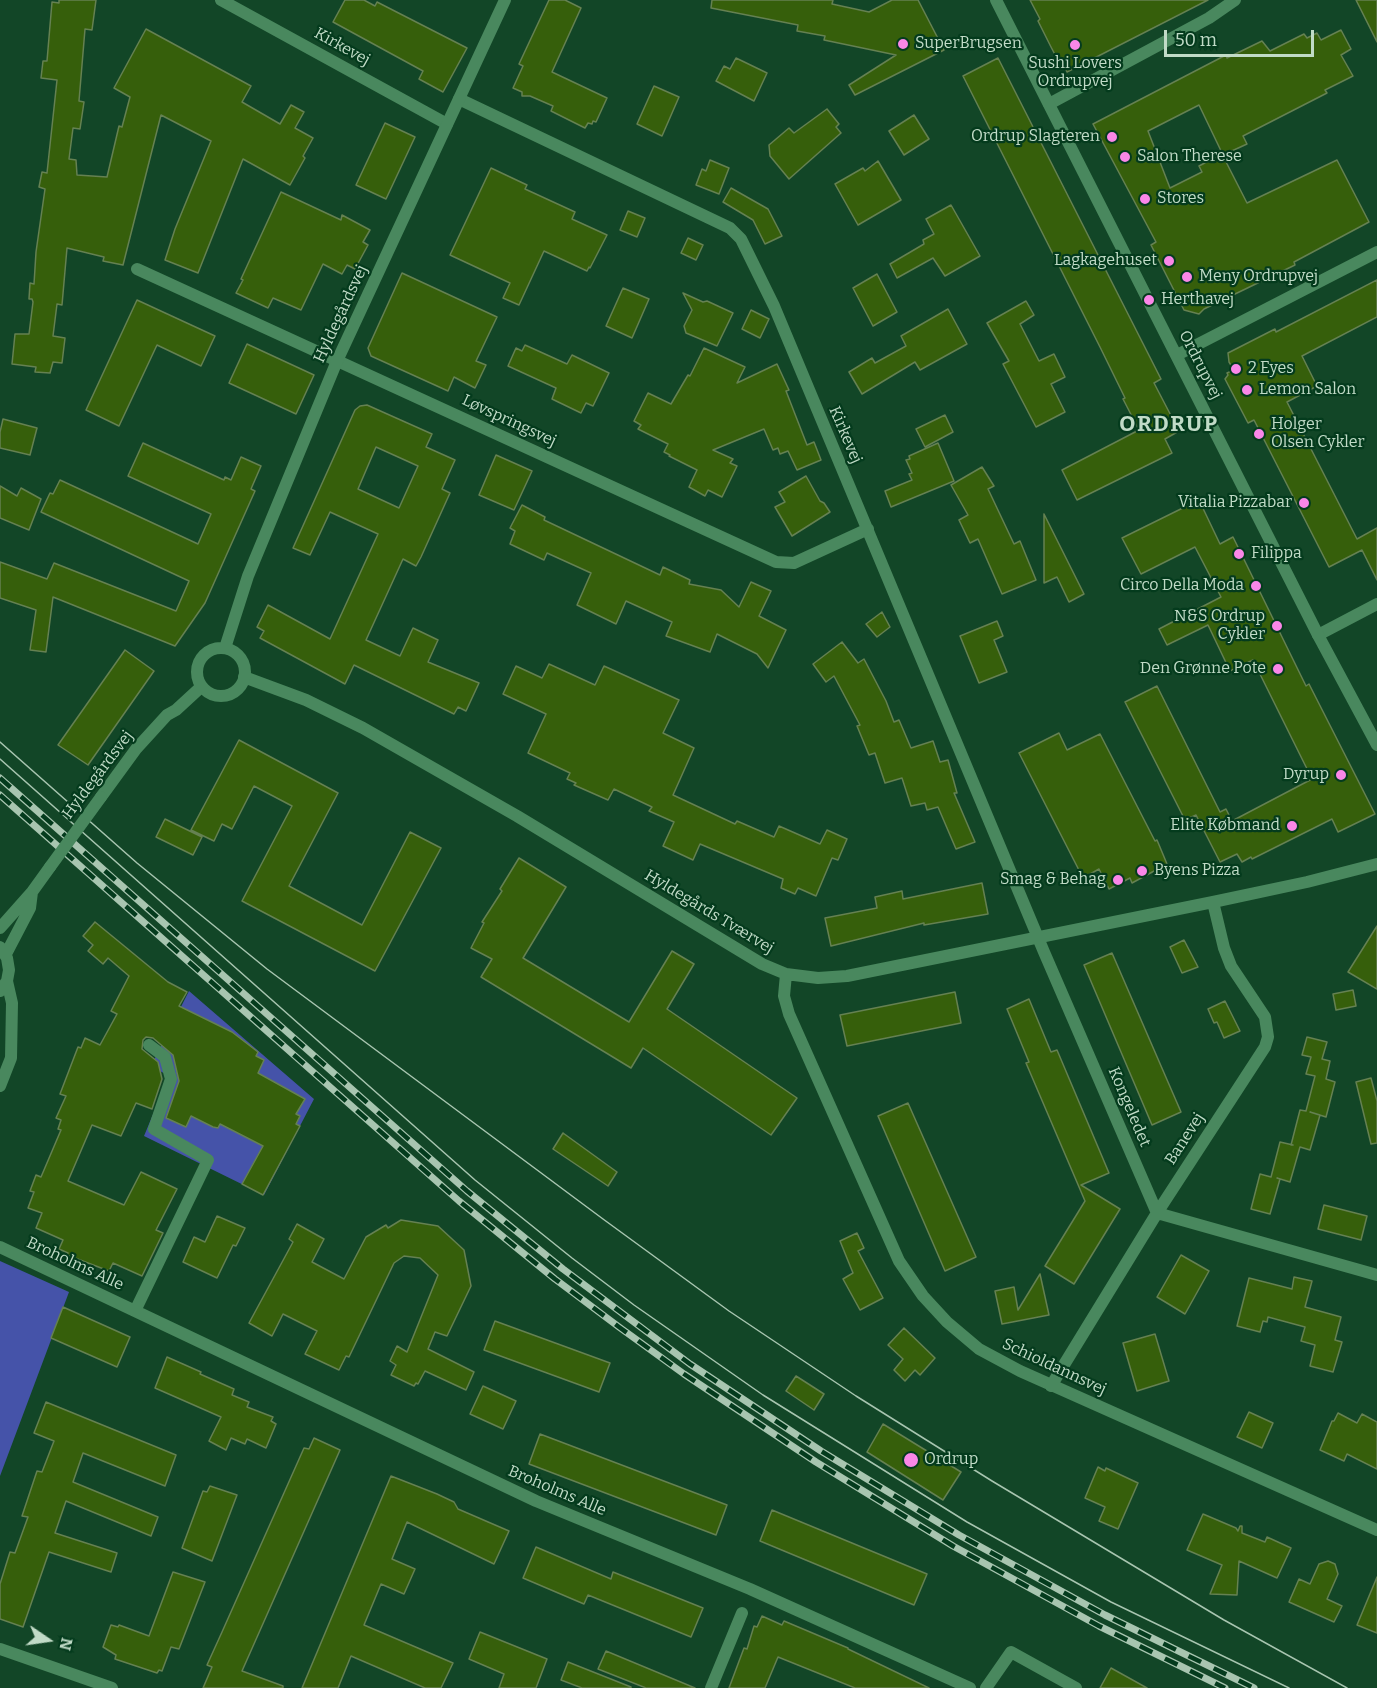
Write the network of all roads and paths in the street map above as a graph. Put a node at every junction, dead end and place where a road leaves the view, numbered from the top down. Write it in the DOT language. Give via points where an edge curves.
graph roads {
  1 [pos="220,0"];
  2 [pos="505,0"];
  3 [pos="996,0"];
  4 [pos="1235,0"];
  5 [pos="459,99"];
  6 [pos="1049,104"];
  7 [pos="447,124"];
  8 [pos="1377,252"];
  9 [pos="137,269"];
  10 [pos="1176,355"];
  11 [pos="337,361"];
  12 [pos="868,529"];
  13 [pos="1377,604"];
  14 [pos="1318,635"];
  15 [pos="225,648"];
  16 [pos="244,677"];
  17 [pos="201,687"];
  18 [pos="1377,745"];
  19 [pos="1377,864"];
  20 [pos="32,892"];
  21 [pos="1212,902"];
  22 [pos="0,928"];
  23 [pos="1037,937"];
  24 [pos="3,950"];
  25 [pos="786,974"];
  26 [pos="3,986"];
  27 [pos="149,1045"];
  28 [pos="0,1084"];
  29 [pos="1157,1213"];
  30 [pos="0,1247"];
  31 [pos="1377,1275"];
  32 [pos="135,1311"];
  33 [pos="1051,1386"];
  34 [pos="1377,1530"];
  35 [pos="742,1613"];
  36 [pos="0,1649"];
  37 [pos="112,1688"];
  38 [pos="711,1688"];
  39 [pos="970,1688"];
  40 [pos="986,1688"];
  41 [pos="1076,1688"];
  1 -- 7 [label="street, Kirkevej"];
  2 -- 5 [label="street, Hyldegårdsvej"];
  3 -- 6 [label="street, Ordrupvej"];
  4 -- 6 [label="street" via="1209,18"];
  5 -- 7 [label="street, Hyldegårdsvej"];
  5 -- 12 [label="street, Kirkevej" via="733,230 774,306"];
  6 -- 10 [label="street, Ordrupvej"];
  7 -- 11 [label="street, Hyldegårdsvej"];
  8 -- 10 [label="street"];
  9 -- 11 [label="street, Løvspringsvej"];
  10 -- 14 [label="street, Ordrupvej"];
  11 -- 12 [label="street, Løvspringsvej" via="776,562 794,563"];
  11 -- 15 [label="street, Hyldegårdsvej" via="248,576"];
  12 -- 23 [label="street, Kirkevej"];
  13 -- 14 [label="street"];
  14 -- 18 [label="street, Ordrupvej"];
  15 -- 16 [label="street" via="243,662"];
  15 -- 17 [label="street" via="209,651 198,663 196,672"];
  16 -- 17 [label="street" via="241,686 226,696 208,693"];
  16 -- 25 [label="street, Hyldegårds Tværvej" via="306,700 363,728 762,964"];
  17 -- 20 [label="street, Hyldegårdsvej, bridge" via="136,749"];
  19 -- 21 [label="street, Hyldegårds Tværvej"];
  20 -- 22 [label="street, Hyldegårdsvej"];
  20 -- 24 [label="street, Hyldegårdsvej" via="30,908"];
  21 -- 23 [label="street, Hyldegårds Tværvej"];
  21 -- 29 [label="street, Banevej" via="1231,966 1265,1017 1268,1037"];
  23 -- 25 [label="street, Hyldegårds Tværvej" via="847,976"];
  23 -- 29 [label="street, Kongeledet"];
  24 -- 26 [label="street" via="9,966"];
  25 -- 33 [label="street, Schioldannsvej" via="784,996 789,1014 899,1261 923,1296 979,1349"];
  26 -- 28 [label="street" via="12,1003 11,1058"];
  27 -- 32 [label="street, Broholms Alle" via="165,1057 171,1079 154,1129 208,1160"];
  29 -- 31 [label="street"];
  29 -- 33 [label="street, Banevej"];
  30 -- 32 [label="street, Broholms Alle"];
  32 -- 39 [label="street, Broholms Alle" via="536,1501 750,1589"];
  33 -- 34 [label="street, Schioldannsvej"];
  35 -- 38 [label="street"];
  36 -- 37 [label="street"];
  40 -- 41 [label="street" via="1011,1652"];
}
